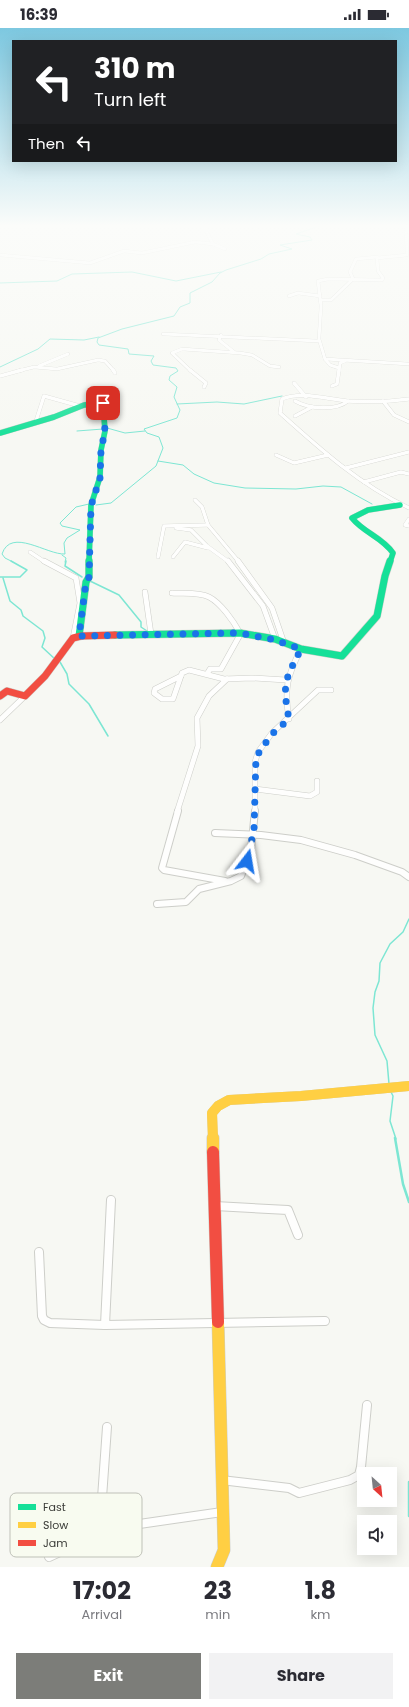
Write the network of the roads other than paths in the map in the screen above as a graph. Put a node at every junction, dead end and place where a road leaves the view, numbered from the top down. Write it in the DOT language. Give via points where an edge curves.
graph roads {
  1 [pos="315,297"];
  2 [pos="334,297"];
  3 [pos="320,298"];
  4 [pos="163,334"];
  5 [pos="220,335"];
  6 [pos="318,341"];
  7 [pos="234,352"];
  8 [pos="68,354"];
  9 [pos="325,359"];
  10 [pos="347,360"];
  11 [pos="409,364"];
  12 [pos="36,367"];
  13 [pos="279,367"];
  14 [pos="339,368"];
  15 [pos="115,373"];
  16 [pos="0,376"];
  17 [pos="294,383"];
  18 [pos="332,386"];
  19 [pos="204,387"];
  20 [pos="306,397"];
  21 [pos="295,400"];
  22 [pos="409,400"];
  23 [pos="348,401"];
  24 [pos="383,401"];
  25 [pos="80,406"];
  26 [pos="313,406"];
  27 [pos="295,416"];
  28 [pos="36,421"];
  29 [pos="409,422"];
  30 [pos="0,433"];
  31 [pos="409,452"];
  32 [pos="276,455"];
  33 [pos="328,455"];
  34 [pos="346,468"];
  35 [pos="409,474"];
  36 [pos="364,482"];
  37 [pos="195,500"];
  38 [pos="400,505"];
  39 [pos="409,508"];
  40 [pos="409,519"];
  41 [pos="208,525"];
  42 [pos="409,526"];
  43 [pos="176,528"];
  44 [pos="210,548"];
  45 [pos="30,552"];
  46 [pos="158,556"];
  47 [pos="173,557"];
  48 [pos="145,592"];
  49 [pos="172,594"];
  50 [pos="240,633"];
  51 [pos="151,634"];
  52 [pos="76,637"];
  53 [pos="275,640"];
  54 [pos="284,643"];
  55 [pos="301,649"];
  56 [pos="208,674"];
  57 [pos="181,676"];
  58 [pos="227,679"];
  59 [pos="286,680"];
  60 [pos="331,690"];
  61 [pos="0,696"];
  62 [pos="25,696"];
  63 [pos="289,719"];
  64 [pos="0,720"];
  65 [pos="317,781"];
  66 [pos="255,789"];
  67 [pos="215,832"];
  68 [pos="253,834"];
  69 [pos="409,877"];
  70 [pos="229,882"];
  71 [pos="157,904"];
  72 [pos="409,1086"];
  73 [pos="110,1200"];
  74 [pos="215,1206"];
  75 [pos="298,1235"];
  76 [pos="39,1252"];
  77 [pos="325,1321"];
  78 [pos="217,1323"];
  79 [pos="105,1325"];
  80 [pos="367,1405"];
  81 [pos="107,1427"];
  82 [pos="222,1480"];
  83 [pos="102,1493"];
  84 [pos="222,1512"];
  85 [pos="142,1524"];
  86 [pos="217,1567"];
  1 -- 3 [label="street"];
  2 -- 3 [label="street" via="331,300"];
  3 -- 6 [label="street"];
  4 -- 5 [label="street"];
  5 -- 6 [label="street"];
  5 -- 7 [label="street" via="219,340"];
  6 -- 9 [label="street"];
  7 -- 13 [label="street" via="259,358 271,368"];
  7 -- 19 [label="street" via="182,349 172,353 204,379"];
  8 -- 12 [label="street"];
  9 -- 10 [label="street"];
  9 -- 14 [label="street" via="330,365"];
  10 -- 11 [label="street"];
  10 -- 14 [label="street" via="340,364"];
  12 -- 15 [label="street" via="56,369 101,360"];
  12 -- 16 [label="street"];
  14 -- 18 [label="street" via="337,384"];
  17 -- 20 [label="street"];
  20 -- 23 [label="street"];
  20 -- 33 [label="street" via="283,398 280,413"];
  21 -- 26 [label="street" via="302,405"];
  22 -- 24 [label="street"];
  23 -- 24 [label="street"];
  23 -- 26 [label="street" via="342,406"];
  24 -- 29 [label="street" via="394,415"];
  25 -- 28 [label="street"];
  25 -- 28 [label="street" via="44,396"];
  25 -- 52 [label="street" via="103,403 105,427 100,478 91,506 89,577"];
  26 -- 27 [label="street"];
  28 -- 30 [label="street"];
  31 -- 34 [label="street"];
  32 -- 33 [label="street" via="294,463"];
  33 -- 34 [label="street"];
  34 -- 36 [label="street"];
  35 -- 36 [label="street" via="403,471"];
  36 -- 38 [label="street"];
  37 -- 41 [label="street" via="202,507"];
  38 -- 39 [label="street"];
  38 -- 55 [label="street" via="361,511 352,518 357,526 392,550 375,621 342,656"];
  40 -- 42 [label="street" via="405,525"];
  41 -- 46 [label="street" via="164,526"];
  41 -- 54 [label="street" via="251,577 272,608"];
  43 -- 44 [label="street" via="191,530"];
  44 -- 47 [label="street" via="185,542"];
  44 -- 53 [label="street" via="227,560 260,603"];
  45 -- 52 [label="street" via="54,568 76,578 80,603"];
  48 -- 51 [label="street"];
  49 -- 50 [label="street" via="193,594 211,598 233,620"];
  50 -- 51 [label="street"];
  50 -- 53 [label="street"];
  50 -- 56 [label="street" via="221,669 210,669"];
  51 -- 52 [label="street"];
  52 -- 62 [label="street" via="55,665"];
  53 -- 54 [label="street"];
  54 -- 55 [label="street"];
  55 -- 59 [label="street"];
  56 -- 57 [label="street" via="188,670"];
  56 -- 58 [label="street"];
  57 -- 57 [label="street" via="173,699 162,699 154,693 155,689"];
  58 -- 59 [label="street"];
  58 -- 70 [label="street" via="209,696 197,718 198,746 162,868 170,872"];
  59 -- 63 [label="street" via="285,697"];
  60 -- 63 [label="street" via="318,690"];
  61 -- 62 [label="street" via="10,691"];
  62 -- 64 [label="street"];
  63 -- 66 [label="street" via="271,735 258,752 255,762"];
  65 -- 66 [label="street" via="317,792 310,796"];
  66 -- 68 [label="street"];
  67 -- 68 [label="street"];
  68 -- 69 [label="street" via="301,840 385,865"];
  68 -- 70 [label="street" via="244,871 241,876"];
  70 -- 71 [label="street" via="199,888 186,902"];
  72 -- 74 [label="street" via="301,1096 232,1099 222,1102 212,1113"];
  73 -- 79 [label="street"];
  74 -- 75 [label="street" via="288,1210"];
  74 -- 78 [label="street"];
  76 -- 79 [label="street" via="44,1320 50,1323"];
  77 -- 78 [label="street"];
  78 -- 79 [label="street"];
  78 -- 82 [label="street"];
  80 -- 82 [label="street" via="361,1467 359,1475 350,1480 300,1493 289,1488"];
  81 -- 83 [label="street"];
  82 -- 84 [label="street"];
  84 -- 85 [label="street"];
  84 -- 86 [label="street" via="224,1550"];
}
